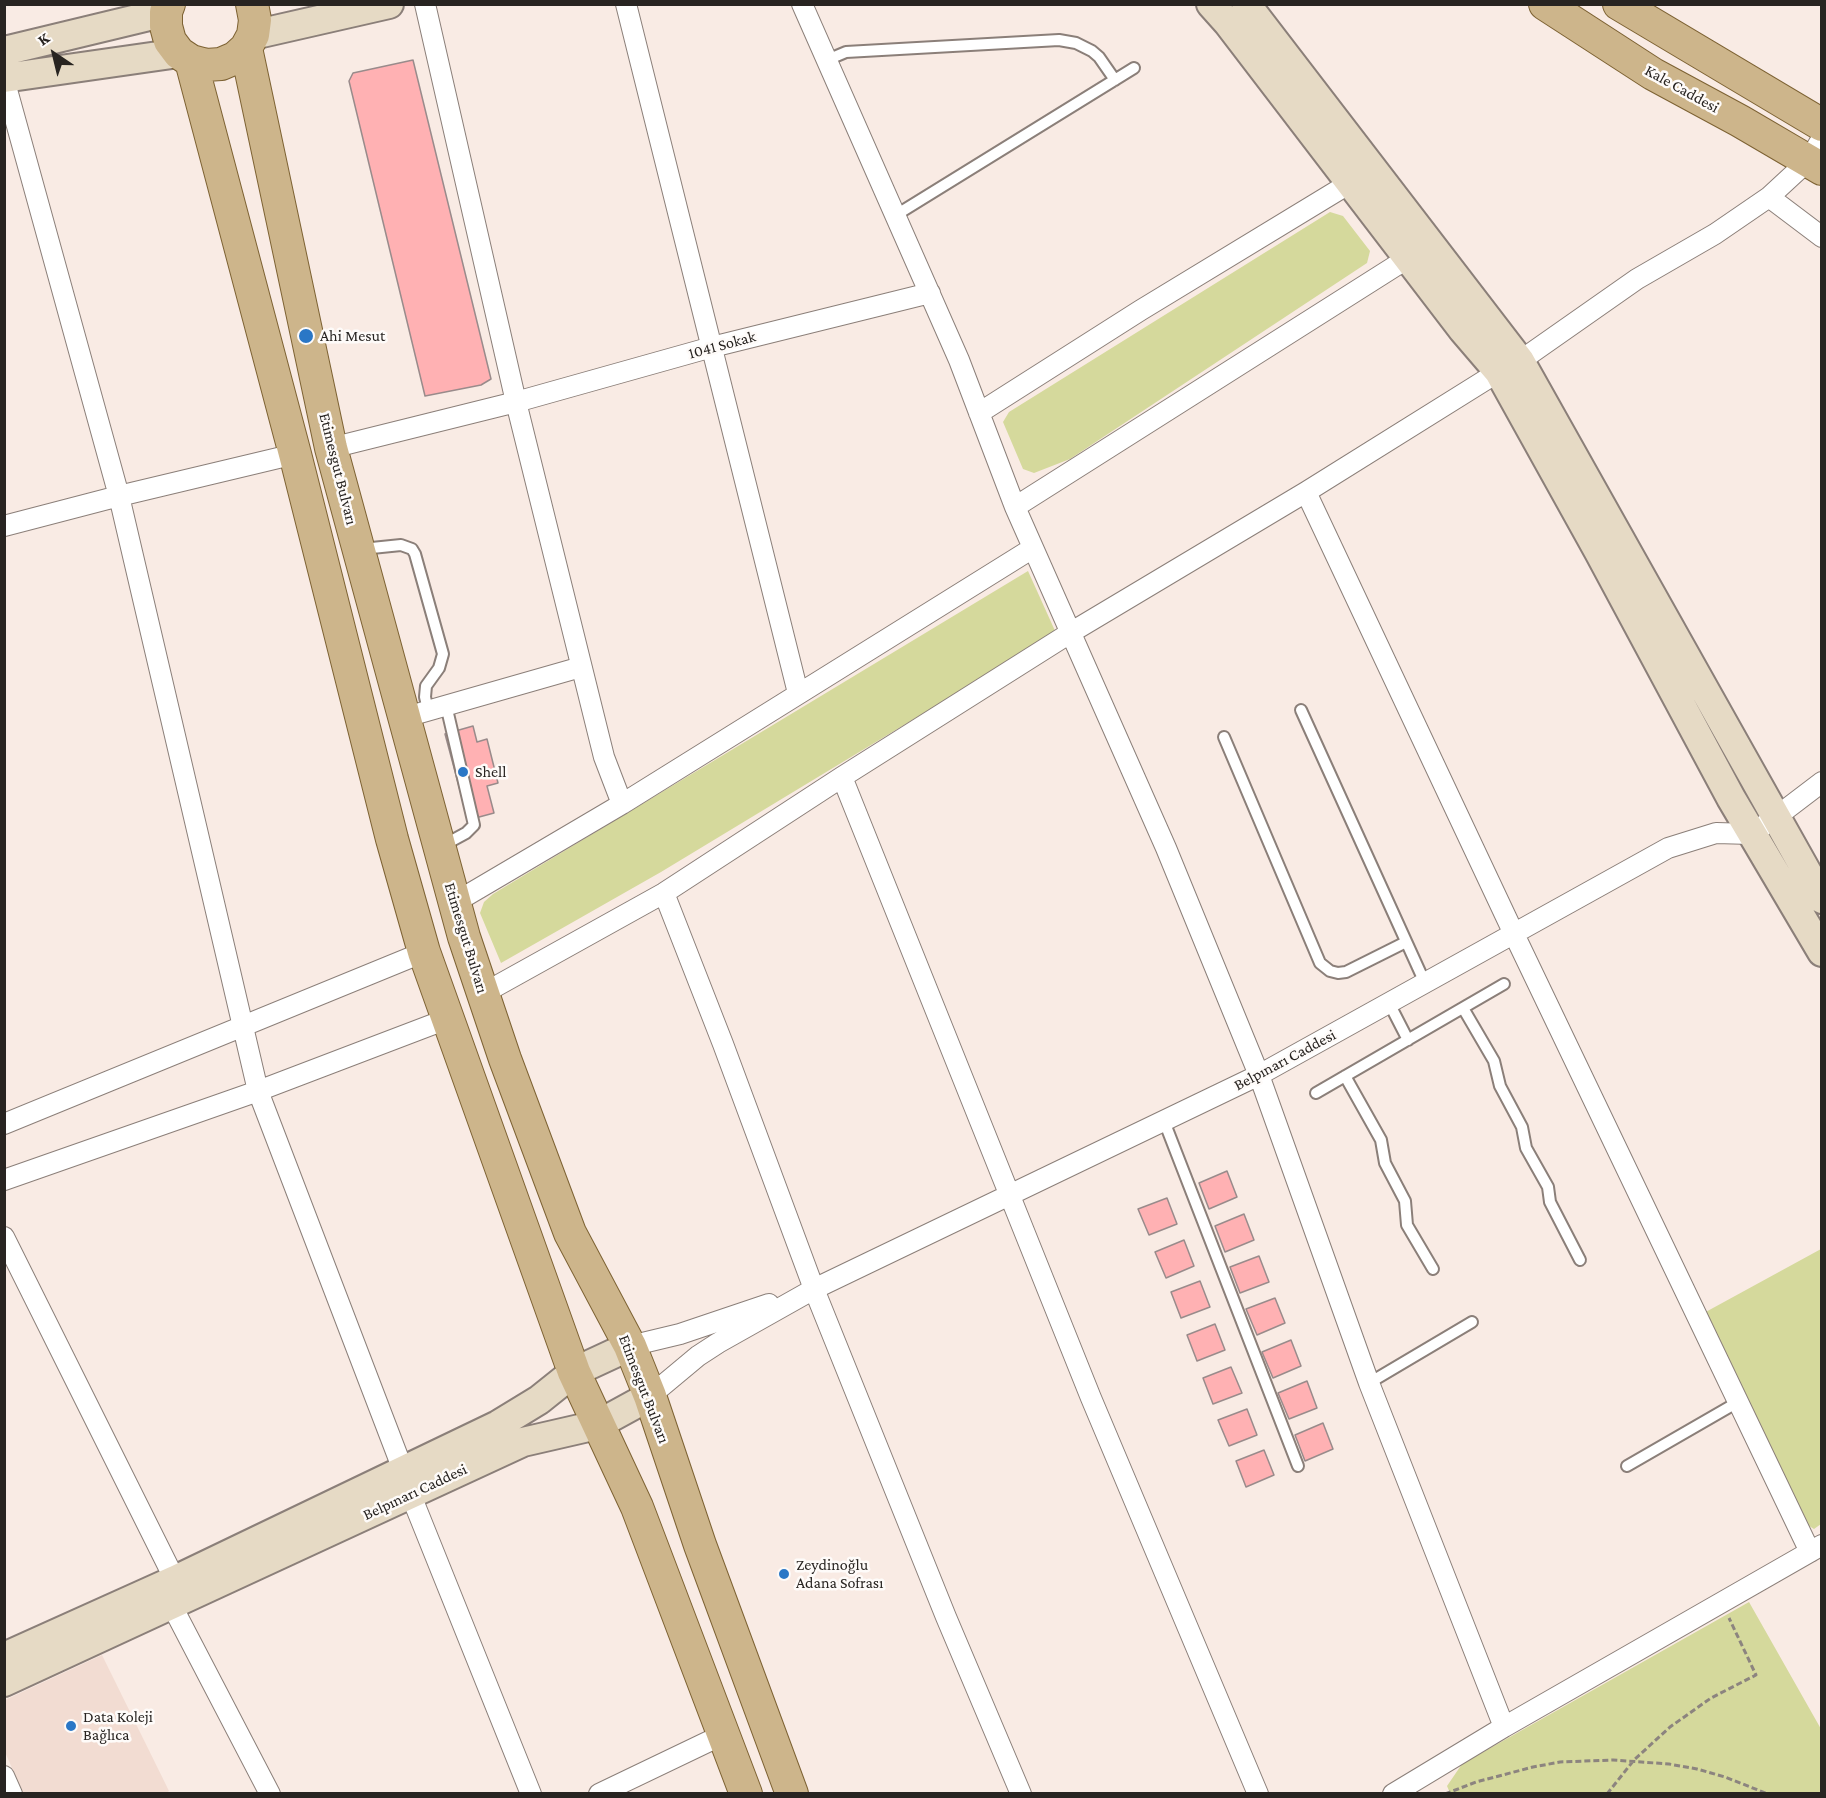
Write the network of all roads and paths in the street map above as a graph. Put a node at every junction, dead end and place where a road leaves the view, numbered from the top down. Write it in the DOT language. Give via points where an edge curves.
graph roads {
  1 [pos="252,4"];
  2 [pos="389,4"];
  3 [pos="425,4"];
  4 [pos="626,4"];
  5 [pos="802,4"];
  6 [pos="1211,4"];
  7 [pos="1246,4"];
  8 [pos="1545,4"];
  9 [pos="1620,4"];
  10 [pos="168,8"];
  11 [pos="249,42"];
  12 [pos="4,51"];
  13 [pos="185,57"];
  14 [pos="827,60"];
  15 [pos="1134,68"];
  16 [pos="4,79"];
  17 [pos="1115,80"];
  18 [pos="1821,124"];
  19 [pos="1817,156"];
  20 [pos="1350,183"];
  21 [pos="1769,197"];
  22 [pos="896,215"];
  23 [pos="1821,237"];
  24 [pos="1408,258"];
  25 [pos="930,293"];
  26 [pos="712,346"];
  27 [pos="1510,367"];
  28 [pos="516,402"];
  29 [pos="979,413"];
  30 [pos="331,447"];
  31 [pos="295,454"];
  32 [pos="1306,492"];
  33 [pos="119,496"];
  34 [pos="1015,507"];
  35 [pos="4,526"];
  36 [pos="1033,548"];
  37 [pos="359,549"];
  38 [pos="1070,633"];
  39 [pos="581,667"];
  40 [pos="798,693"];
  41 [pos="1301,710"];
  42 [pos="427,711"];
  43 [pos="1224,737"];
  44 [pos="842,777"];
  45 [pos="1821,782"];
  46 [pos="622,804"];
  47 [pos="1776,817"];
  48 [pos="1751,834"];
  49 [pos="439,848"];
  50 [pos="664,893"];
  51 [pos="1821,899"];
  52 [pos="454,903"];
  53 [pos="1514,934"];
  54 [pos="1406,942"];
  55 [pos="424,952"];
  56 [pos="1821,952"];
  57 [pos="1425,983"];
  58 [pos="1504,984"];
  59 [pos="484,993"];
  60 [pos="1389,1003"];
  61 [pos="1463,1008"];
  62 [pos="447,1019"];
  63 [pos="244,1026"];
  64 [pos="1408,1040"];
  65 [pos="1259,1076"];
  66 [pos="1345,1076"];
  67 [pos="258,1091"];
  68 [pos="1316,1093"];
  69 [pos="1164,1121"];
  70 [pos="4,1124"];
  71 [pos="4,1180"];
  72 [pos="1008,1196"];
  73 [pos="4,1237"];
  74 [pos="1580,1260"];
  75 [pos="1433,1269"];
  76 [pos="814,1289"];
  77 [pos="1472,1322"];
  78 [pos="630,1346"];
  79 [pos="574,1372"];
  80 [pos="1369,1383"];
  81 [pos="650,1396"];
  82 [pos="1738,1402"];
  83 [pos="597,1425"];
  84 [pos="1298,1466"];
  85 [pos="1627,1466"];
  86 [pos="406,1482"];
  87 [pos="1816,1548"];
  88 [pos="173,1592"];
  89 [pos="1721,1601"];
  90 [pos="4,1657"];
  91 [pos="4,1682"];
  92 [pos="1504,1726"];
  93 [pos="722,1735"];
  94 [pos="1634,1760"];
  95 [pos="4,1776"];
  96 [pos="1416,1788"];
  97 [pos="12,1794"];
  98 [pos="270,1794"];
  99 [pos="531,1794"];
  100 [pos="599,1794"];
  101 [pos="746,1794"];
  102 [pos="792,1794"];
  103 [pos="1021,1794"];
  104 [pos="1258,1794"];
  105 [pos="1393,1794"];
  106 [pos="1445,1794"];
  107 [pos="1607,1794"];
  108 [pos="1768,1794"];
  1 -- 11 [label="main road, Etimesgut Bulvarı" via="255,20"];
  2 -- 11 [label="main road"];
  3 -- 28 [label="street"];
  4 -- 26 [label="street"];
  5 -- 14 [label="street"];
  6 -- 20 [label="main road"];
  7 -- 27 [label="main road"];
  8 -- 19 [label="main road, Kale Caddesi" via="1653,74"];
  9 -- 18 [label="main road"];
  10 -- 12 [label="main road"];
  10 -- 13 [label="main road" via="166,26 170,41"];
  11 -- 13 [label="main road" via="234,58 221,64 206,65"];
  11 -- 30 [label="main road, Etimesgut Bulvarı"];
  13 -- 16 [label="main road"];
  13 -- 31 [label="main road"];
  14 -- 17 [label="lane" via="846,52 1059,40 1092,51"];
  14 -- 22 [label="street"];
  15 -- 17 [label="lane"];
  16 -- 33 [label="street"];
  17 -- 22 [label="lane"];
  19 -- 21 [label="street"];
  20 -- 24 [label="main road"];
  20 -- 29 [label="street"];
  21 -- 23 [label="street"];
  21 -- 27 [label="street" via="1637,279"];
  22 -- 25 [label="street"];
  24 -- 27 [label="main road" via="1463,330"];
  24 -- 34 [label="street"];
  25 -- 26 [label="street, 1041 Sokak"];
  25 -- 29 [label="street"];
  26 -- 28 [label="street, 1041 Sokak"];
  26 -- 40 [label="street"];
  27 -- 32 [label="street"];
  27 -- 47 [label="main road"];
  27 -- 48 [label="main road"];
  28 -- 30 [label="street, 1041 Sokak"];
  28 -- 39 [label="street"];
  29 -- 34 [label="street"];
  30 -- 37 [label="main road, Etimesgut Bulvarı"];
  31 -- 33 [label="street"];
  31 -- 55 [label="main road"];
  32 -- 38 [label="street"];
  32 -- 53 [label="street"];
  33 -- 35 [label="street"];
  33 -- 63 [label="street"];
  34 -- 36 [label="street"];
  36 -- 38 [label="street"];
  36 -- 40 [label="street"];
  37 -- 42 [label="main road, Etimesgut Bulvarı"];
  37 -- 42 [label="lane" via="401,545 416,554 442,654 439,668 426,686"];
  38 -- 44 [label="street"];
  38 -- 65 [label="street" via="1166,848"];
  39 -- 42 [label="street"];
  39 -- 46 [label="street" via="604,757"];
  40 -- 46 [label="street"];
  41 -- 54 [label="lane"];
  42 -- 49 [label="main road, Etimesgut Bulvarı" via="414,759"];
  42 -- 49 [label="lane" via="474,825"];
  43 -- 54 [label="lane" via="1320,963 1330,971 1346,972"];
  44 -- 50 [label="street"];
  44 -- 72 [label="street"];
  45 -- 47 [label="street"];
  46 -- 52 [label="street"];
  47 -- 48 [label="street"];
  47 -- 51 [label="main road"];
  48 -- 53 [label="street, Belpınarı Caddesi" via="1716,833 1668,848"];
  48 -- 56 [label="main road"];
  49 -- 52 [label="main road, Etimesgut Bulvarı"];
  50 -- 59 [label="street"];
  50 -- 76 [label="street"];
  52 -- 59 [label="main road, Etimesgut Bulvarı"];
  53 -- 57 [label="street, Belpınarı Caddesi"];
  53 -- 82 [label="street"];
  54 -- 57 [label="lane"];
  55 -- 62 [label="main road"];
  55 -- 63 [label="street"];
  57 -- 60 [label="street, Belpınarı Caddesi"];
  58 -- 61 [label="lane"];
  59 -- 78 [label="main road, Etimesgut Bulvarı" via="570,1233"];
  60 -- 64 [label="lane"];
  60 -- 65 [label="street, Belpınarı Caddesi"];
  61 -- 64 [label="lane"];
  61 -- 74 [label="lane" via="1494,1061 1500,1086 1522,1127 1526,1148"];
  62 -- 67 [label="street"];
  62 -- 79 [label="main road"];
  63 -- 67 [label="street"];
  63 -- 70 [label="street"];
  64 -- 66 [label="lane"];
  65 -- 69 [label="street, Belpınarı Caddesi"];
  65 -- 80 [label="street"];
  66 -- 68 [label="lane"];
  66 -- 75 [label="lane" via="1382,1140 1384,1163 1405,1202 1407,1225"];
  67 -- 71 [label="street"];
  67 -- 86 [label="street"];
  69 -- 72 [label="street, Belpınarı Caddesi"];
  69 -- 84 [label="lane"];
  72 -- 76 [label="street, Belpınarı Caddesi"];
  72 -- 104 [label="street"];
  73 -- 88 [label="street"];
  76 -- 78 [label="street, Belpınarı Caddesi" via="680,1334"];
  76 -- 81 [label="street, Belpınarı Caddesi" via="708,1350"];
  76 -- 103 [label="street"];
  77 -- 80 [label="lane"];
  78 -- 79 [label="main road, Belpınarı Caddesi"];
  78 -- 81 [label="main road, Etimesgut Bulvarı"];
  79 -- 83 [label="main road"];
  79 -- 86 [label="main road, Belpınarı Caddesi" via="539,1400"];
  80 -- 92 [label="street"];
  81 -- 83 [label="main road, Belpınarı Caddesi"];
  81 -- 102 [label="main road, Etimesgut Bulvarı"];
  82 -- 85 [label="lane"];
  82 -- 87 [label="street"];
  83 -- 86 [label="main road, Belpınarı Caddesi" via="523,1442"];
  83 -- 93 [label="main road" via="637,1508"];
  86 -- 88 [label="main road, Belpınarı Caddesi"];
  86 -- 99 [label="street"];
  87 -- 89 [label="street"];
  88 -- 90 [label="main road, Belpınarı Caddesi"];
  88 -- 91 [label="main road, Belpınarı Caddesi"];
  88 -- 98 [label="street"];
  89 -- 92 [label="street"];
  89 -- 94 [label="path" via="1756,1675 1690,1712"];
  92 -- 96 [label="street"];
  93 -- 100 [label="street"];
  93 -- 101 [label="main road"];
  94 -- 106 [label="path" via="1586,1760 1533,1767"];
  94 -- 107 [label="path"];
  94 -- 108 [label="path" via="1697,1769"];
  95 -- 97 [label="street"];
  96 -- 105 [label="street"];
}
